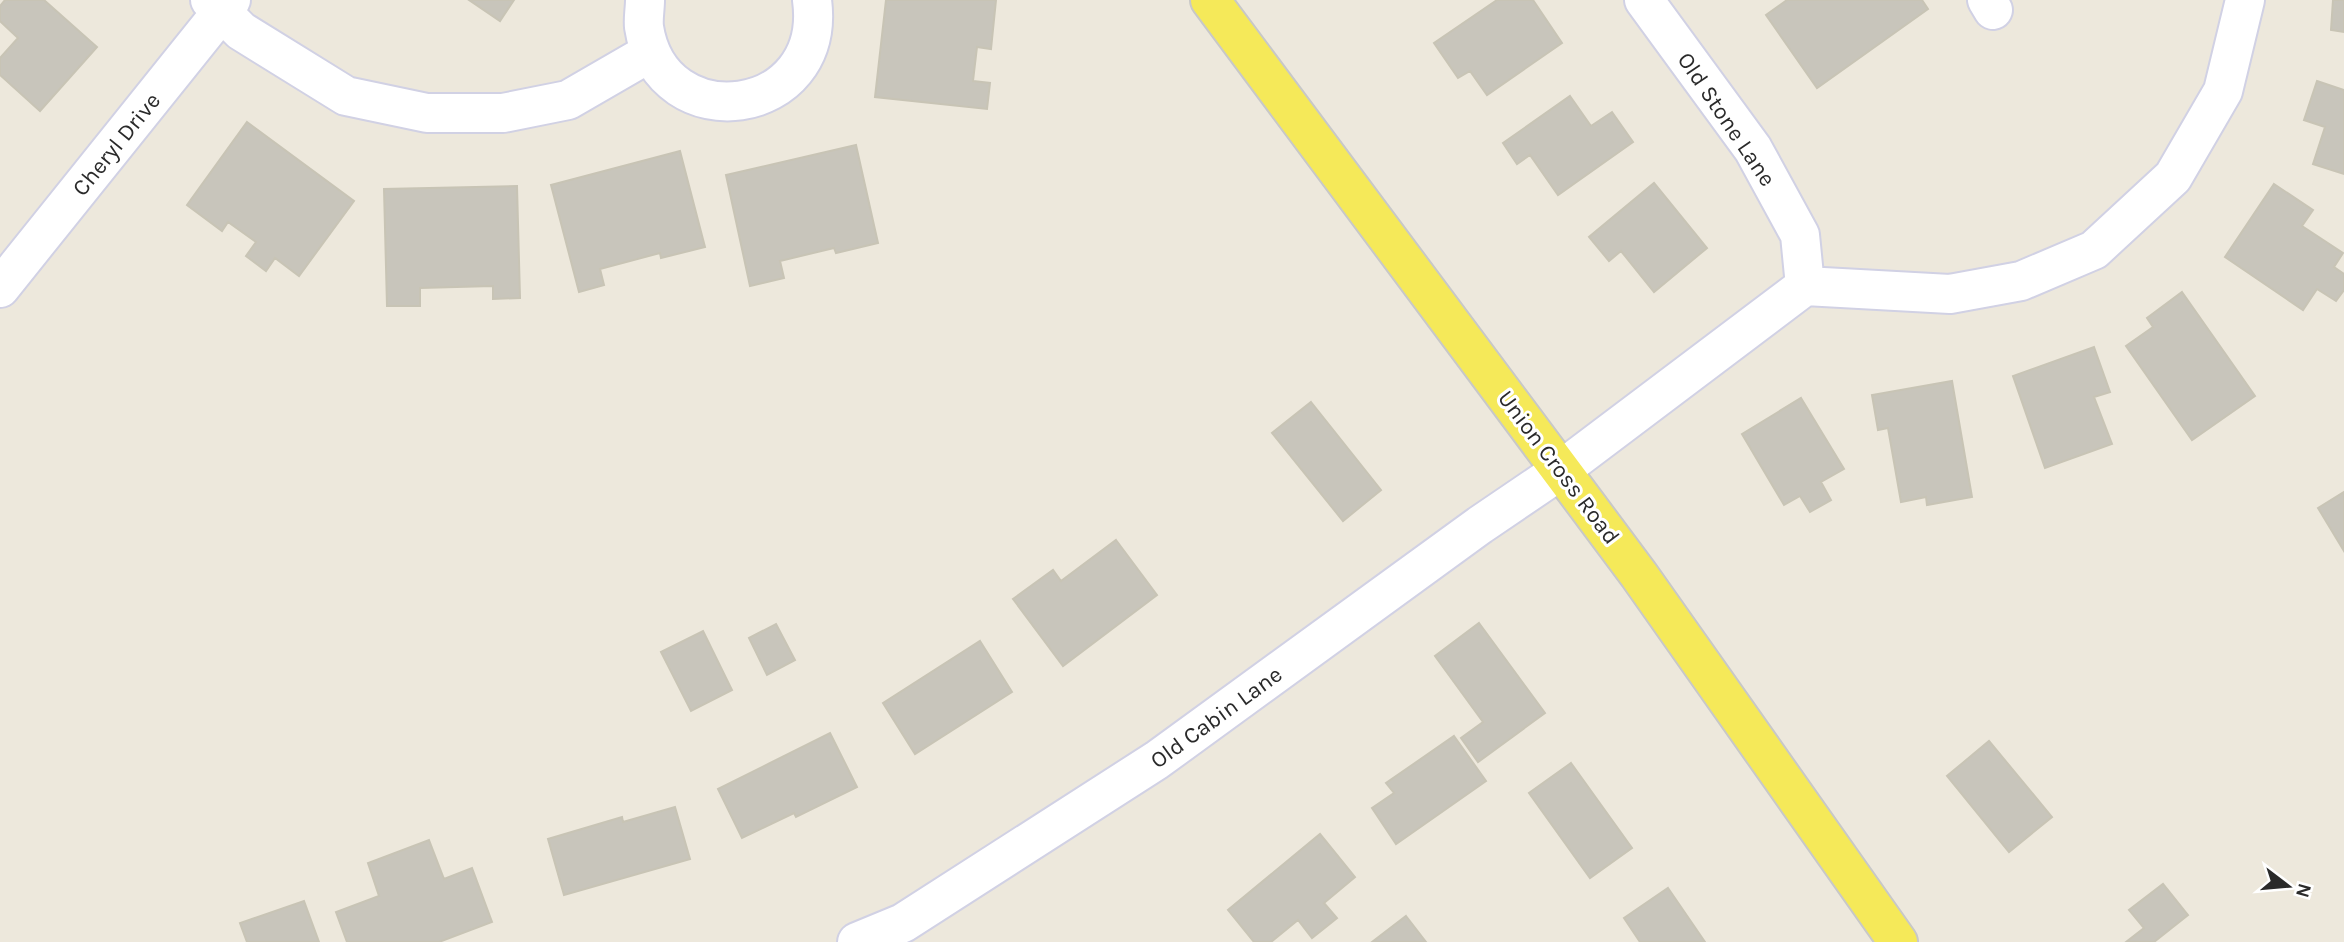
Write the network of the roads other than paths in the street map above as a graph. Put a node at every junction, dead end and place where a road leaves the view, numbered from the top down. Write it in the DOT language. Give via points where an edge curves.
graph roads {
  1 [pos="645,0"];
  2 [pos="812,0"];
  3 [pos="1210,0"];
  4 [pos="1644,0"];
  5 [pos="2245,0"];
  6 [pos="221,4"];
  7 [pos="651,52"];
  8 [pos="1805,286"];
  9 [pos="0,288"];
  10 [pos="1560,470"];
  11 [pos="857,942"];
  12 [pos="1898,942"];
  1 -- 7 [label="street" via="644,25"];
  2 -- 7 [label="street" via="815,18 810,46 795,72 773,91 746,101 717,102 690,93 666,76"];
  3 -- 10 [label="main road, Union Cross Road"];
  4 -- 8 [label="street, Old Stone Lane" via="1753,149 1800,235"];
  5 -- 8 [label="street" via="2223,91 2174,177 2094,250 2021,281 1950,293"];
  6 -- 7 [label="street" via="241,31 346,96 427,113 503,113 568,100"];
  6 -- 9 [label="street, Cheryl Drive"];
  8 -- 10 [label="street"];
  10 -- 11 [label="street, Old Cabin Lane" via="1157,760 903,923"];
  10 -- 12 [label="main road, Union Cross Road"];
}
